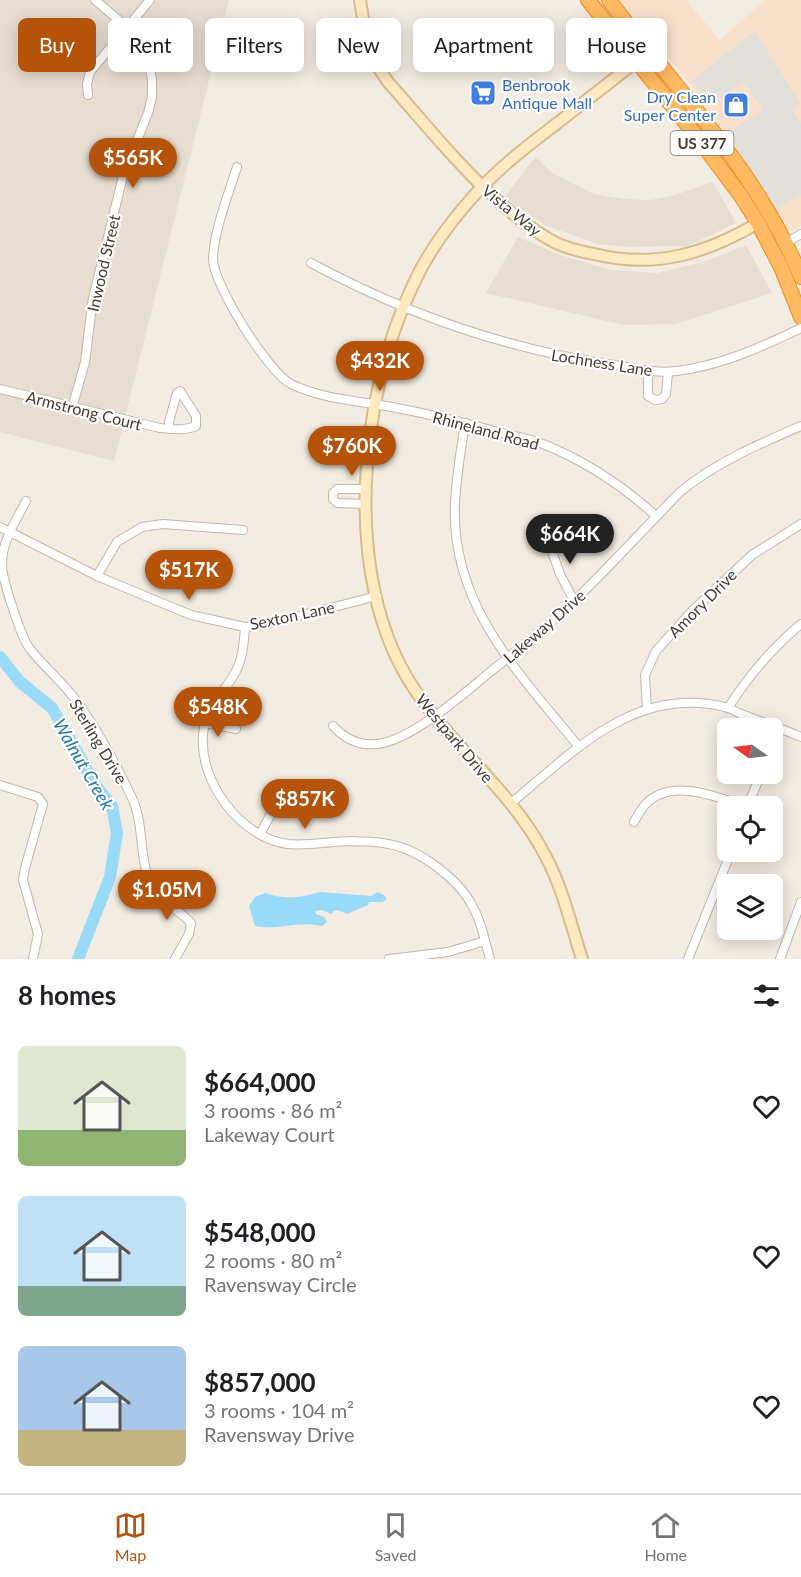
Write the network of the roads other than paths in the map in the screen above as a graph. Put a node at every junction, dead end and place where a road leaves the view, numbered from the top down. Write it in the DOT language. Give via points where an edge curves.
graph roads {
  1 [pos="94,0"];
  2 [pos="150,0"];
  3 [pos="360,0"];
  4 [pos="588,0"];
  5 [pos="609,0"];
  6 [pos="117,18"];
  7 [pos="135,18"];
  8 [pos="602,18"];
  9 [pos="623,18"];
  10 [pos="108,51"];
  11 [pos="151,72"];
  12 [pos="622,72"];
  13 [pos="645,72"];
  14 [pos="666,72"];
  15 [pos="88,95"];
  16 [pos="237,167"];
  17 [pos="482,187"];
  18 [pos="758,223"];
  19 [pos="801,234"];
  20 [pos="778,247"];
  21 [pos="311,263"];
  22 [pos="801,277"];
  23 [pos="403,308"];
  24 [pos="801,317"];
  25 [pos="801,328"];
  26 [pos="648,370"];
  27 [pos="668,372"];
  28 [pos="0,389"];
  29 [pos="376,404"];
  30 [pos="72,408"];
  31 [pos="465,423"];
  32 [pos="801,426"];
  33 [pos="169,429"];
  34 [pos="365,489"];
  35 [pos="26,501"];
  36 [pos="365,504"];
  37 [pos="656,516"];
  38 [pos="801,524"];
  39 [pos="0,527"];
  40 [pos="243,530"];
  41 [pos="10,533"];
  42 [pos="547,537"];
  43 [pos="97,576"];
  44 [pos="377,596"];
  45 [pos="574,601"];
  46 [pos="801,624"];
  47 [pos="245,627"];
  48 [pos="507,658"];
  49 [pos="728,708"];
  50 [pos="647,709"];
  51 [pos="436,716"];
  52 [pos="754,718"];
  53 [pos="206,723"];
  54 [pos="333,726"];
  55 [pos="236,729"];
  56 [pos="783,730"];
  57 [pos="801,737"];
  58 [pos="579,747"];
  59 [pos="0,784"];
  60 [pos="717,797"];
  61 [pos="278,801"];
  62 [pos="510,804"];
  63 [pos="634,822"];
  64 [pos="260,834"];
  65 [pos="727,862"];
  66 [pos="801,902"];
  67 [pos="485,941"];
  68 [pos="33,959"];
  69 [pos="175,959"];
  70 [pos="389,959"];
  71 [pos="490,959"];
  72 [pos="582,959"];
  73 [pos="688,959"];
  74 [pos="780,959"];
  1 -- 6 [label="street, Inwood Street"];
  2 -- 7 [label="street"];
  3 -- 17 [label="street, Vista Way" via="367,45 378,67"];
  4 -- 8 [label="highway, US 377"];
  5 -- 9 [label="highway, US 377"];
  10 -- 15 [label="street" via="90,72"];
  11 -- 30 [label="street, Inwood Street" via="152,96 123,176 93,298 85,362"];
  12 -- 17 [label="street, Westpark Drive"];
  13 -- 18 [label="highway, US 377"];
  14 -- 20 [label="highway, US 377" via="743,173 771,217"];
  16 -- 29 [label="street, Rhineland Road" via="213,262 249,336 273,369 290,383 327,396"];
  17 -- 18 [label="street, Vista Way" via="548,239 574,250 621,259 657,261 689,255"];
  17 -- 23 [label="street, Westpark Drive" via="435,246"];
  18 -- 20 [label="highway, US 377"];
  19 -- 20 [label="street"];
  20 -- 22 [label="highway, US 377"];
  20 -- 24 [label="highway, US 377"];
  21 -- 23 [label="street, Lochness Lane"];
  23 -- 26 [label="street, Lochness Lane" via="512,345"];
  23 -- 29 [label="street, Westpark Drive"];
  25 -- 27 [label="street, Lochness Lane" via="718,363"];
  26 -- 27 [label="street, Lochness Lane"];
  26 -- 27 [label="street" via="648,396 655,400 666,394"];
  28 -- 30 [label="street, Armstrong Court"];
  29 -- 31 [label="street, Rhineland Road"];
  29 -- 34 [label="street, Westpark Drive"];
  30 -- 33 [label="street, Armstrong Court"];
  31 -- 37 [label="street, Rhineland Road" via="551,449 623,488"];
  31 -- 48 [label="street" via="455,505 457,541 474,604"];
  32 -- 37 [label="street, Lakeway Drive" via="702,475"];
  33 -- 33 [label="street, Armstrong Court" via="168,422 180,391 196,416 196,426"];
  34 -- 36 [label="street, Westpark Drive"];
  34 -- 36 [label="street" via="337,489 333,499 337,504"];
  35 -- 41 [label="street"];
  36 -- 44 [label="street, Westpark Drive" via="367,543"];
  37 -- 45 [label="street, Lakeway Drive"];
  38 -- 50 [label="street, Amory Drive" via="752,555 656,651 645,675"];
  39 -- 41 [label="street"];
  40 -- 43 [label="street" via="163,524 142,527 117,542"];
  41 -- 43 [label="street, Sexton Lane"];
  41 -- 69 [label="street, Sterling Drive" via="1,554 2,568 28,648 63,683 98,736 133,801 151,884 163,903 191,923"];
  42 -- 45 [label="street"];
  43 -- 47 [label="street, Sexton Lane" via="191,615"];
  44 -- 47 [label="street, Sexton Lane"];
  44 -- 51 [label="street, Westpark Drive" via="399,663"];
  45 -- 48 [label="street, Lakeway Drive"];
  46 -- 49 [label="street" via="761,662"];
  47 -- 53 [label="street" via="237,670"];
  48 -- 51 [label="street, Lakeway Drive"];
  48 -- 58 [label="street"];
  49 -- 50 [label="street" via="692,702"];
  49 -- 52 [label="street"];
  50 -- 58 [label="street" via="610,724"];
  51 -- 54 [label="street, Lakeway Drive" via="379,744 349,740"];
  51 -- 62 [label="street, Westpark Drive"];
  53 -- 55 [label="street"];
  53 -- 64 [label="street" via="203,735 207,768 223,801 237,818"];
  56 -- 57 [label="street"];
  58 -- 62 [label="street"];
  59 -- 68 [label="street" via="38,797 44,804 23,880 38,934"];
  60 -- 63 [label="street" via="687,790 669,792 647,803"];
  61 -- 64 [label="street"];
  62 -- 72 [label="street, Westpark Drive" via="546,856 559,884"];
  64 -- 67 [label="street" via="288,844 389,844 424,858 463,891 474,908"];
  65 -- 73 [label="street"];
  66 -- 74 [label="street"];
  67 -- 70 [label="street" via="448,952"];
  67 -- 71 [label="street"];
}
